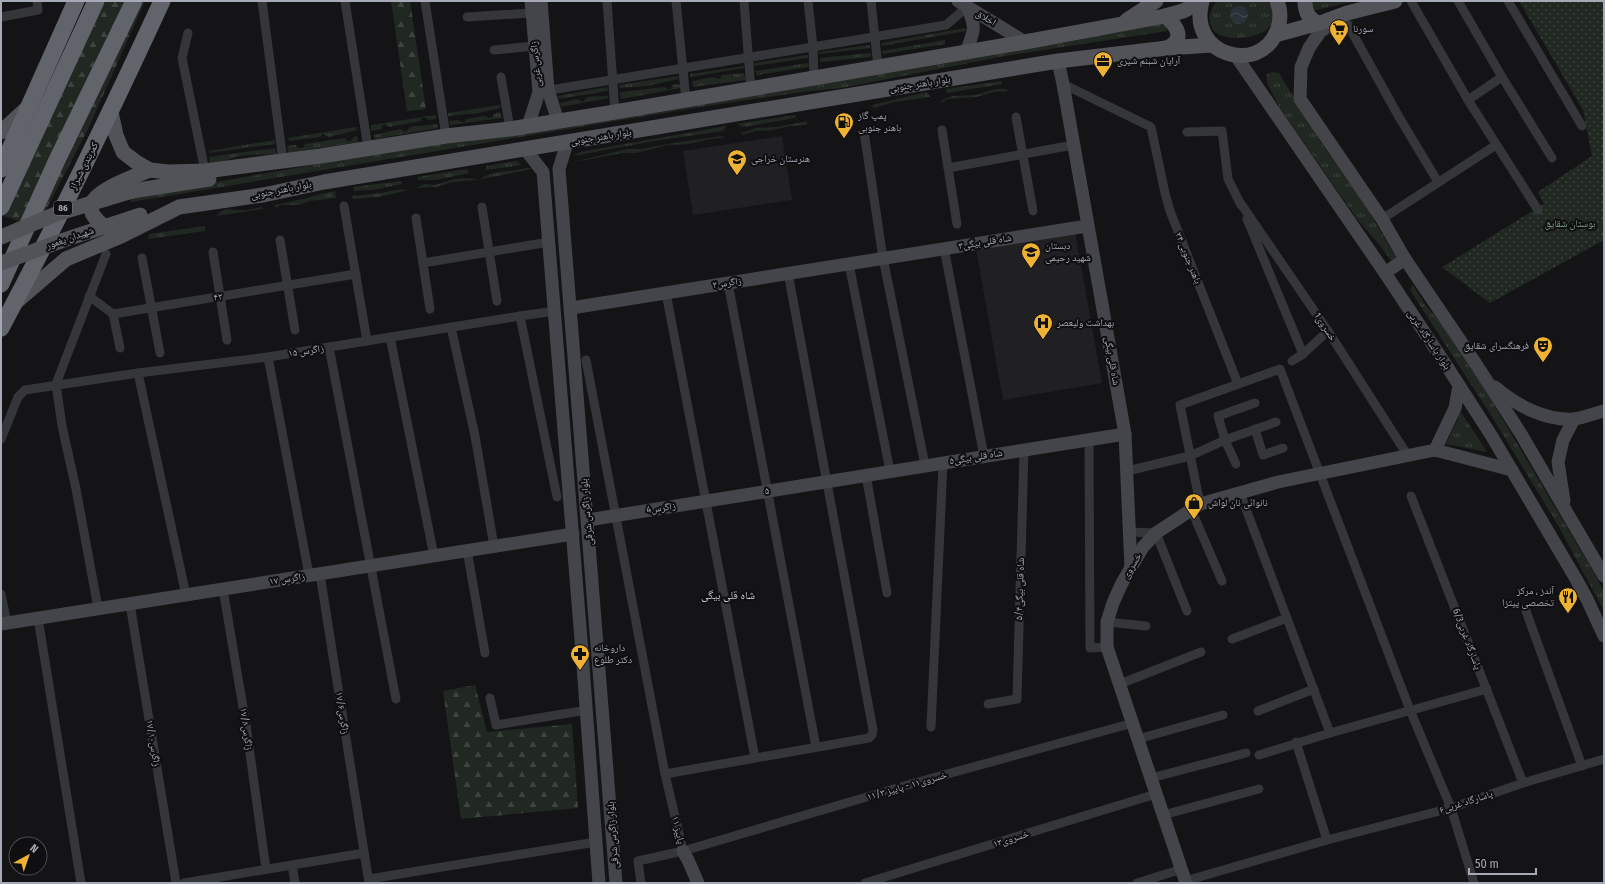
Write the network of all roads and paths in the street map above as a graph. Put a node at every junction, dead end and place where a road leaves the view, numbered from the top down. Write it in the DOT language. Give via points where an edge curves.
graph roads {
  1 [pos="76,1"];
  2 [pos="96,1"];
  3 [pos="134,1"];
  4 [pos="162,1"];
  5 [pos="262,1"];
  6 [pos="345,1"];
  7 [pos="425,1"];
  8 [pos="541,1"];
  9 [pos="607,1"];
  10 [pos="676,1"];
  11 [pos="744,1"];
  12 [pos="808,1"];
  13 [pos="871,1"];
  14 [pos="1156,1"];
  15 [pos="1202,1"];
  16 [pos="1277,1"];
  17 [pos="1305,1"];
  18 [pos="1395,1"];
  19 [pos="1411,1"];
  20 [pos="1458,1"];
  21 [pos="1508,1"];
  22 [pos="963,4"];
  23 [pos="37,5"];
  24 [pos="531,7"];
  25 [pos="1345,14"];
  26 [pos="1165,16"];
  27 [pos="1,17"];
  28 [pos="467,17"];
  29 [pos="1318,23"];
  30 [pos="1120,24"];
  31 [pos="188,33"];
  32 [pos="1275,35"];
  33 [pos="875,37"];
  34 [pos="1025,42"];
  35 [pos="1212,45"];
  36 [pos="535,46"];
  37 [pos="813,47"];
  38 [pos="1167,48"];
  39 [pos="494,50"];
  40 [pos="966,52"];
  41 [pos="1236,56"];
  42 [pos="749,57"];
  43 [pos="1058,61"];
  44 [pos="878,66"];
  45 [pos="684,68"];
  46 [pos="501,77"];
  47 [pos="1502,77"];
  48 [pos="814,78"];
  49 [pos="613,79"];
  50 [pos="1063,84"];
  51 [pos="751,90"];
  52 [pos="543,91"];
  53 [pos="686,100"];
  54 [pos="1468,100"];
  55 [pos="30,105"];
  56 [pos="111,112"];
  57 [pos="615,112"];
  58 [pos="1016,117"];
  59 [pos="558,121"];
  60 [pos="528,126"];
  61 [pos="1582,126"];
  62 [pos="510,129"];
  63 [pos="942,130"];
  64 [pos="1,132"];
  65 [pos="864,132"];
  66 [pos="1187,132"];
  67 [pos="446,136"];
  68 [pos="567,143"];
  69 [pos="391,145"];
  70 [pos="1074,145"];
  71 [pos="1496,145"];
  72 [pos="368,148"];
  73 [pos="525,149"];
  74 [pos="1023,154"];
  75 [pos="1552,158"];
  76 [pos="283,161"];
  77 [pos="948,168"];
  78 [pos="1,169"];
  79 [pos="559,169"];
  80 [pos="150,170"];
  81 [pos="396,170"];
  82 [pos="205,171"];
  83 [pos="543,172"];
  84 [pos="1438,182"];
  85 [pos="1239,201"];
  86 [pos="344,206"];
  87 [pos="1,207"];
  88 [pos="482,207"];
  89 [pos="1538,210"];
  90 [pos="1033,212"];
  91 [pos="416,218"];
  92 [pos="1382,219"];
  93 [pos="957,224"];
  94 [pos="1087,226"];
  95 [pos="121,236"];
  96 [pos="1,237"];
  97 [pos="280,240"];
  98 [pos="549,242"];
  99 [pos="944,248"];
  100 [pos="214,252"];
  101 [pos="489,252"];
  102 [pos="106,254"];
  103 [pos="142,258"];
  104 [pos="883,258"];
  105 [pos="1405,259"];
  106 [pos="1,263"];
  107 [pos="423,263"];
  108 [pos="849,264"];
  109 [pos="788,273"];
  110 [pos="1385,273"];
  111 [pos="356,274"];
  112 [pos="728,283"];
  113 [pos="1,284"];
  114 [pos="288,285"];
  115 [pos="666,293"];
  116 [pos="89,296"];
  117 [pos="220,296"];
  118 [pos="497,301"];
  119 [pos="15,302"];
  120 [pos="152,308"];
  121 [pos="571,308"];
  122 [pos="430,309"];
  123 [pos="555,311"];
  124 [pos="113,314"];
  125 [pos="520,316"];
  126 [pos="1,328"];
  127 [pos="451,328"];
  128 [pos="295,330"];
  129 [pos="1328,331"];
  130 [pos="390,337"];
  131 [pos="227,340"];
  132 [pos="367,341"];
  133 [pos="329,347"];
  134 [pos="120,348"];
  135 [pos="160,353"];
  136 [pos="1303,354"];
  137 [pos="268,357"];
  138 [pos="586,360"];
  139 [pos="1292,361"];
  140 [pos="138,373"];
  141 [pos="1485,378"];
  142 [pos="56,384"];
  143 [pos="1238,384"];
  144 [pos="1459,386"];
  145 [pos="1255,403"];
  146 [pos="1604,411"];
  147 [pos="579,417"];
  148 [pos="563,418"];
  149 [pos="1574,419"];
  150 [pos="1276,422"];
  151 [pos="1255,429"];
  152 [pos="1125,434"];
  153 [pos="1,439"];
  154 [pos="1089,439"];
  155 [pos="1225,440"];
  156 [pos="1284,448"];
  157 [pos="1024,450"];
  158 [pos="1434,450"];
  159 [pos="984,456"];
  160 [pos="1190,456"];
  161 [pos="1408,456"];
  162 [pos="943,462"];
  163 [pos="1236,464"];
  164 [pos="925,465"];
  165 [pos="1512,470"];
  166 [pos="890,471"];
  167 [pos="1127,471"];
  168 [pos="1319,473"];
  169 [pos="866,475"];
  170 [pos="827,481"];
  171 [pos="767,491"];
  172 [pos="1240,493"];
  173 [pos="1411,496"];
  174 [pos="557,497"];
  175 [pos="706,501"];
  176 [pos="1196,507"];
  177 [pos="1566,510"];
  178 [pos="616,516"];
  179 [pos="588,520"];
  180 [pos="1129,532"];
  181 [pos="1156,533"];
  182 [pos="573,534"];
  183 [pos="494,546"];
  184 [pos="467,550"];
  185 [pos="434,556"];
  186 [pos="371,566"];
  187 [pos="1131,568"];
  188 [pos="315,575"];
  189 [pos="1604,576"];
  190 [pos="1222,581"];
  191 [pos="223,589"];
  192 [pos="887,593"];
  193 [pos="1,594"];
  194 [pos="186,595"];
  195 [pos="130,604"];
  196 [pos="98,608"];
  197 [pos="1188,611"];
  198 [pos="1526,611"];
  199 [pos="38,618"];
  200 [pos="1287,618"];
  201 [pos="1107,622"];
  202 [pos="4,624"];
  203 [pos="1146,626"];
  204 [pos="1604,636"];
  205 [pos="1232,639"];
  206 [pos="1107,647"];
  207 [pos="598,651"];
  208 [pos="582,652"];
  209 [pos="1201,652"];
  210 [pos="485,653"];
  211 [pos="1120,684"];
  212 [pos="1314,689"];
  213 [pos="1487,689"];
  214 [pos="490,698"];
  215 [pos="396,699"];
  216 [pos="988,704"];
  217 [pos="587,710"];
  218 [pos="1410,710"];
  219 [pos="1258,711"];
  220 [pos="1223,715"];
  221 [pos="1133,723"];
  222 [pos="931,727"];
  223 [pos="1330,733"];
  224 [pos="1138,739"];
  225 [pos="1296,742"];
  226 [pos="816,747"];
  227 [pos="1246,753"];
  228 [pos="1259,754"];
  229 [pos="756,758"];
  230 [pos="1604,759"];
  231 [pos="1582,766"];
  232 [pos="665,774"];
  233 [pos="1151,778"];
  234 [pos="1522,783"];
  235 [pos="1259,789"];
  236 [pos="1156,794"];
  237 [pos="1451,808"];
  238 [pos="1163,815"];
  239 [pos="1327,840"];
  240 [pos="596,842"];
  241 [pos="683,851"];
  242 [pos="364,853"];
  243 [pos="292,865"];
  244 [pos="266,869"];
  245 [pos="1184,878"];
  246 [pos="234,879"];
  247 [pos="369,881"];
  248 [pos="81,883"];
  249 [pos="176,883"];
  250 [pos="184,883"];
  251 [pos="295,883"];
  252 [pos="599,883"];
  253 [pos="616,883"];
  254 [pos="641,883"];
  255 [pos="698,883"];
  256 [pos="865,883"];
  257 [pos="1137,883"];
  258 [pos="1474,883"];
  1 -- 55 [label="highway"];
  2 -- 87 [label="highway"];
  3 -- 113 [label="highway" via="57,160"];
  4 -- 56 [label="highway, کمربندی شیراز / 86"];
  5 -- 76 [label="street"];
  6 -- 72 [label="street"];
  7 -- 67 [label="street"];
  8 -- 52 [label="street, زاگرس غربی"];
  9 -- 49 [label="street"];
  10 -- 45 [label="street"];
  11 -- 42 [label="street"];
  12 -- 37 [label="street"];
  13 -- 33 [label="street"];
  14 -- 30 [label="main road"];
  15 -- 26 [label="main road"];
  15 -- 35 [label="main road" via="1199,13 1200,26"];
  16 -- 32 [label="main road" via="1280,15"];
  17 -- 29 [label="main road" via="1306,12"];
  18 -- 25 [label="main road"];
  19 -- 54 [label="street"];
  20 -- 47 [label="street"];
  21 -- 61 [label="street"];
  22 -- 33 [label="street" via="946,25"];
  22 -- 34 [label="street, اخلاق"];
  22 -- 40 [label="street, اخلاق" via="975,28"];
  23 -- 27 [label="street"];
  24 -- 28 [label="street"];
  24 -- 36 [label="street, زاگرس غربی"];
  25 -- 29 [label="main road"];
  25 -- 84 [label="street" via="1399,117"];
  25 -- 92 [label="street" via="1320,32 1309,48 1301,66 1300,99"];
  26 -- 30 [label="main road"];
  26 -- 38 [label="main road" via="1178,32 1173,45"];
  29 -- 32 [label="main road"];
  30 -- 34 [label="main road"];
  31 -- 82 [label="street" via="182,58"];
  32 -- 41 [label="main road" via="1259,51"];
  33 -- 37 [label="street"];
  33 -- 44 [label="street"];
  34 -- 40 [label="main road"];
  35 -- 38 [label="main road, بلوار باهنر جنوبی"];
  35 -- 41 [label="main road" via="1224,53"];
  36 -- 39 [label="street"];
  36 -- 52 [label="street, زاگرس غربی"];
  37 -- 42 [label="street"];
  37 -- 48 [label="street"];
  38 -- 43 [label="main road, بلوار باهنر جنوبی"];
  40 -- 44 [label="main road"];
  41 -- 110 [label="street, بلوار پاسارگاد غربی"];
  42 -- 45 [label="street"];
  42 -- 51 [label="street"];
  43 -- 50 [label="street, شاه قلی بیگی"];
  43 -- 68 [label="main road, بلوار باهنر جنوبی"];
  44 -- 48 [label="main road"];
  45 -- 49 [label="street"];
  45 -- 53 [label="street"];
  46 -- 62 [label="street"];
  47 -- 54 [label="street"];
  47 -- 75 [label="street"];
  48 -- 51 [label="main road"];
  49 -- 52 [label="street"];
  49 -- 57 [label="street"];
  50 -- 70 [label="street, شاه قلی بیگی"];
  50 -- 143 [label="street, ۲۴ باهنر جنوبی" via="1152,127 1170,211"];
  51 -- 53 [label="main road"];
  52 -- 59 [label="street, زاگرس غربی"];
  52 -- 60 [label="street, زاگرس غربی"];
  53 -- 57 [label="main road"];
  54 -- 71 [label="street"];
  55 -- 64 [label="main road"];
  55 -- 78 [label="highway"];
  56 -- 80 [label="main road" via="123,152"];
  56 -- 119 [label="highway, کمربندی شیراز / 86"];
  57 -- 59 [label="main road"];
  58 -- 74 [label="street"];
  59 -- 60 [label="main road"];
  60 -- 62 [label="main road"];
  62 -- 67 [label="main road"];
  63 -- 77 [label="street"];
  65 -- 104 [label="street"];
  66 -- 85 [label="street" via="1222,131 1228,179"];
  67 -- 69 [label="main road"];
  68 -- 73 [label="main road, بلوار باهنر جنوبی"];
  68 -- 79 [label="street, بلوار زاگرس شرقی"];
  69 -- 72 [label="main road"];
  69 -- 96 [label="main road, bridge" via="293,166 132,191 56,214"];
  70 -- 74 [label="street"];
  70 -- 94 [label="street, شاه قلی بیگی"];
  71 -- 84 [label="street"];
  71 -- 89 [label="street"];
  72 -- 76 [label="main road"];
  73 -- 81 [label="main road, بلوار باهنر جنوبی"];
  73 -- 83 [label="street"];
  74 -- 77 [label="street"];
  74 -- 90 [label="street"];
  76 -- 82 [label="main road"];
  77 -- 93 [label="street"];
  79 -- 83 [label="street" via="554,165"];
  79 -- 121 [label="street, بلوار زاگرس شرقی"];
  80 -- 82 [label="main road"];
  80 -- 95 [label="main road" via="100,193 92,201 92,212 100,223"];
  81 -- 95 [label="main road, بلوار باهنر جنوبی" via="263,195 179,207"];
  81 -- 106 [label="main road, شهیدان یغمور, bridge" via="351,172 178,201"];
  83 -- 98 [label="street, بلوار زاگرس شرقی"];
  84 -- 92 [label="street"];
  85 -- 129 [label="street, خسروى1"];
  85 -- 136 [label="street"];
  86 -- 111 [label="street"];
  88 -- 101 [label="street"];
  91 -- 107 [label="street"];
  92 -- 105 [label="street"];
  94 -- 99 [label="street, شاه قلی بیگی۳"];
  94 -- 152 [label="street, شاه قلی بیگی"];
  95 -- 119 [label="main road, بلوار باهنر جنوبی" via="66,259"];
  97 -- 114 [label="street"];
  98 -- 101 [label="street"];
  98 -- 123 [label="street, بلوار زاگرس شرقی"];
  99 -- 104 [label="street, شاه قلی بیگی۳"];
  99 -- 159 [label="street"];
  100 -- 117 [label="street"];
  101 -- 107 [label="street"];
  101 -- 118 [label="street"];
  102 -- 116 [label="street"];
  103 -- 120 [label="street"];
  104 -- 108 [label="street, زاگرس۲"];
  104 -- 164 [label="street"];
  105 -- 110 [label="street"];
  105 -- 141 [label="street"];
  107 -- 122 [label="street"];
  108 -- 109 [label="street, زاگرس۲"];
  108 -- 166 [label="street"];
  109 -- 112 [label="street, زاگرس۲"];
  109 -- 170 [label="street"];
  110 -- 144 [label="street, بلوار پاسارگاد غربی"];
  111 -- 114 [label="street, ۴۲"];
  111 -- 132 [label="street"];
  112 -- 115 [label="street, زاگرس۲"];
  112 -- 171 [label="street"];
  114 -- 117 [label="street, ۴۲"];
  114 -- 128 [label="street"];
  115 -- 121 [label="street, زاگرس۲"];
  115 -- 175 [label="street"];
  116 -- 124 [label="street"];
  116 -- 142 [label="street"];
  117 -- 120 [label="street, ۴۲"];
  117 -- 131 [label="street"];
  119 -- 126 [label="highway, کمربندی شیراز / 86"];
  120 -- 124 [label="street, ۴۲"];
  120 -- 135 [label="street"];
  121 -- 147 [label="street, بلوار زاگرس شرقی"];
  123 -- 125 [label="street, زاگرس ۱۵"];
  123 -- 148 [label="street, بلوار زاگرس شرقی"];
  124 -- 134 [label="street"];
  125 -- 127 [label="street, زاگرس ۱۵"];
  125 -- 174 [label="street"];
  127 -- 130 [label="street, زاگرس ۱۵"];
  127 -- 183 [label="street" via="475,436"];
  129 -- 136 [label="street"];
  129 -- 161 [label="street, خسروى1"];
  130 -- 132 [label="street, زاگرس ۱۵"];
  130 -- 185 [label="street"];
  132 -- 133 [label="street, زاگرس ۱۵"];
  133 -- 137 [label="street, زاگرس ۱۵"];
  133 -- 186 [label="street"];
  136 -- 139 [label="street"];
  137 -- 140 [label="street, زاگرس ۱۵"];
  137 -- 188 [label="street, زاگرس۱۷/۶" via="289,468"];
  138 -- 178 [label="street, پاییز ۱۱"];
  140 -- 142 [label="street, زاگرس ۱۵"];
  140 -- 194 [label="street"];
  141 -- 149 [label="street" via="1518,404 1532,411 1552,417"];
  141 -- 177 [label="street"];
  142 -- 153 [label="street, زاگرس ۱۵" via="25,390 18,398"];
  142 -- 196 [label="street"];
  143 -- 160 [label="street" via="1180,405"];
  143 -- 168 [label="street" via="1280,369"];
  144 -- 158 [label="street" via="1455,408"];
  144 -- 165 [label="street, بلوار پاسارگاد غربی"];
  145 -- 155 [label="street" via="1218,416"];
  146 -- 149 [label="street"];
  147 -- 148 [label="street"];
  147 -- 179 [label="street, بلوار زاگرس شرقی"];
  148 -- 182 [label="street, بلوار زاگرس شرقی"];
  149 -- 177 [label="street" via="1563,440 1558,462"];
  150 -- 151 [label="street"];
  151 -- 155 [label="street"];
  151 -- 156 [label="street" via="1263,455"];
  152 -- 154 [label="street, شاه قلی بیگی۵"];
  152 -- 167 [label="street, شاه قلی بیگی"];
  154 -- 157 [label="street, شاه قلی بیگی۵"];
  154 -- 206 [label="street" via="1090,648"];
  155 -- 160 [label="street"];
  155 -- 163 [label="street"];
  157 -- 159 [label="street, شاه قلی بیگی۵"];
  157 -- 216 [label="street, شاه قلی بیگی۵/۴" via="1017,699"];
  158 -- 161 [label="street, خسروى"];
  158 -- 165 [label="street"];
  159 -- 162 [label="street, شاه قلی بیگی۵"];
  160 -- 167 [label="street"];
  160 -- 176 [label="street"];
  161 -- 168 [label="street, خسروى"];
  162 -- 164 [label="street, شاه قلی بیگی۵"];
  162 -- 222 [label="street"];
  164 -- 166 [label="street, شاه قلی بیگی۵"];
  165 -- 204 [label="street, بلوار پاسارگاد غربی" via="1576,579"];
  166 -- 169 [label="street, شاه قلی بیگی۵"];
  167 -- 180 [label="street, شاه قلی بیگی"];
  168 -- 172 [label="street, خسروى"];
  168 -- 218 [label="street"];
  169 -- 170 [label="street, شاه قلی بیگی۵"];
  169 -- 192 [label="street"];
  170 -- 171 [label="street, ۵"];
  170 -- 226 [label="street" via="873,730 869,738"];
  171 -- 175 [label="street, ۵"];
  171 -- 226 [label="street"];
  172 -- 176 [label="street, خسروى"];
  172 -- 200 [label="street"];
  173 -- 213 [label="street, پاسارگاد غربی6/3"];
  175 -- 178 [label="street, زاگرس4"];
  175 -- 229 [label="street"];
  176 -- 181 [label="street, خسروى"];
  176 -- 190 [label="street"];
  177 -- 189 [label="street"];
  178 -- 179 [label="street, زاگرس4"];
  178 -- 232 [label="street, پاییز ۱۱"];
  179 -- 207 [label="street, بلوار زاگرس شرقی"];
  180 -- 181 [label="street"];
  180 -- 187 [label="street, شاه قلی بیگی"];
  181 -- 187 [label="street, خسروى" via="1143,547"];
  181 -- 197 [label="street"];
  182 -- 183 [label="street, زاگرس ۱۷"];
  182 -- 208 [label="street, بلوار زاگرس شرقی"];
  183 -- 184 [label="street, زاگرس ۱۷"];
  184 -- 185 [label="street, زاگرس ۱۷"];
  184 -- 210 [label="street"];
  185 -- 186 [label="street, زاگرس ۱۷"];
  186 -- 188 [label="street, زاگرس ۱۷"];
  186 -- 215 [label="street"];
  187 -- 201 [label="street, خسروى" via="1113,603"];
  188 -- 191 [label="street, زاگرس ۱۷"];
  188 -- 242 [label="street, زاگرس۱۷/۶"];
  191 -- 194 [label="street, زاگرس ۱۷"];
  191 -- 244 [label="street, زاگرس۱۷/۸" via="246,725"];
  193 -- 202 [label="street"];
  194 -- 195 [label="street, زاگرس ۱۷"];
  195 -- 196 [label="street, زاگرس ۱۷"];
  195 -- 249 [label="street, زاگرس۱۷/۱۰"];
  196 -- 199 [label="street, زاگرس ۱۷"];
  198 -- 231 [label="street"];
  199 -- 202 [label="street, زاگرس ۱۷"];
  199 -- 248 [label="street"];
  200 -- 205 [label="street"];
  200 -- 212 [label="street"];
  201 -- 203 [label="street"];
  201 -- 206 [label="street, خسروى"];
  206 -- 211 [label="street, خسروى"];
  207 -- 208 [label="street"];
  207 -- 253 [label="street, بلوار زاگرس شرقی"];
  208 -- 217 [label="street, بلوار زاگرس شرقی"];
  209 -- 211 [label="street"];
  211 -- 221 [label="street, خسروى"];
  212 -- 219 [label="street"];
  212 -- 223 [label="street"];
  213 -- 218 [label="street"];
  213 -- 234 [label="street, پاسارگاد غربی6/3"];
  214 -- 217 [label="street" via="496,725"];
  217 -- 240 [label="street, بلوار زاگرس شرقی"];
  218 -- 223 [label="street"];
  218 -- 237 [label="street"];
  220 -- 224 [label="street"];
  221 -- 224 [label="street, خسروى"];
  221 -- 241 [label="street, خسروى۱۱ - پاییز ۱۱/۳" via="911,784"];
  223 -- 225 [label="street"];
  224 -- 233 [label="street, خسروى"];
  225 -- 228 [label="street"];
  225 -- 239 [label="street"];
  226 -- 229 [label="street"];
  227 -- 233 [label="street"];
  229 -- 232 [label="street"];
  230 -- 231 [label="street, پاسارگاد غربی۶"];
  231 -- 234 [label="street, پاسارگاد غربی۶"];
  232 -- 241 [label="street, پاییز ۱۱"];
  233 -- 236 [label="street, خسروى"];
  234 -- 237 [label="street, پاسارگاد غربی۶"];
  235 -- 238 [label="street"];
  236 -- 238 [label="street, خسروى"];
  236 -- 256 [label="street, خسروى۱۳"];
  237 -- 239 [label="street, پاسارگاد غربی۶"];
  237 -- 258 [label="street"];
  238 -- 245 [label="street, خسروى"];
  239 -- 245 [label="street, پاسارگاد غربی۶"];
  240 -- 247 [label="street"];
  240 -- 252 [label="street, بلوار زاگرس شرقی"];
  241 -- 254 [label="street, خسروى۱۱ - پاییز ۱۱/۳" via="638,861"];
  241 -- 255 [label="street, پاییز ۱۱"];
  242 -- 243 [label="street"];
  242 -- 247 [label="street, زاگرس۱۷/۶"];
  243 -- 244 [label="street"];
  243 -- 251 [label="street"];
  244 -- 246 [label="street"];
  245 -- 257 [label="street, پاسارگاد غربی۶"];
  246 -- 250 [label="street"];
}
